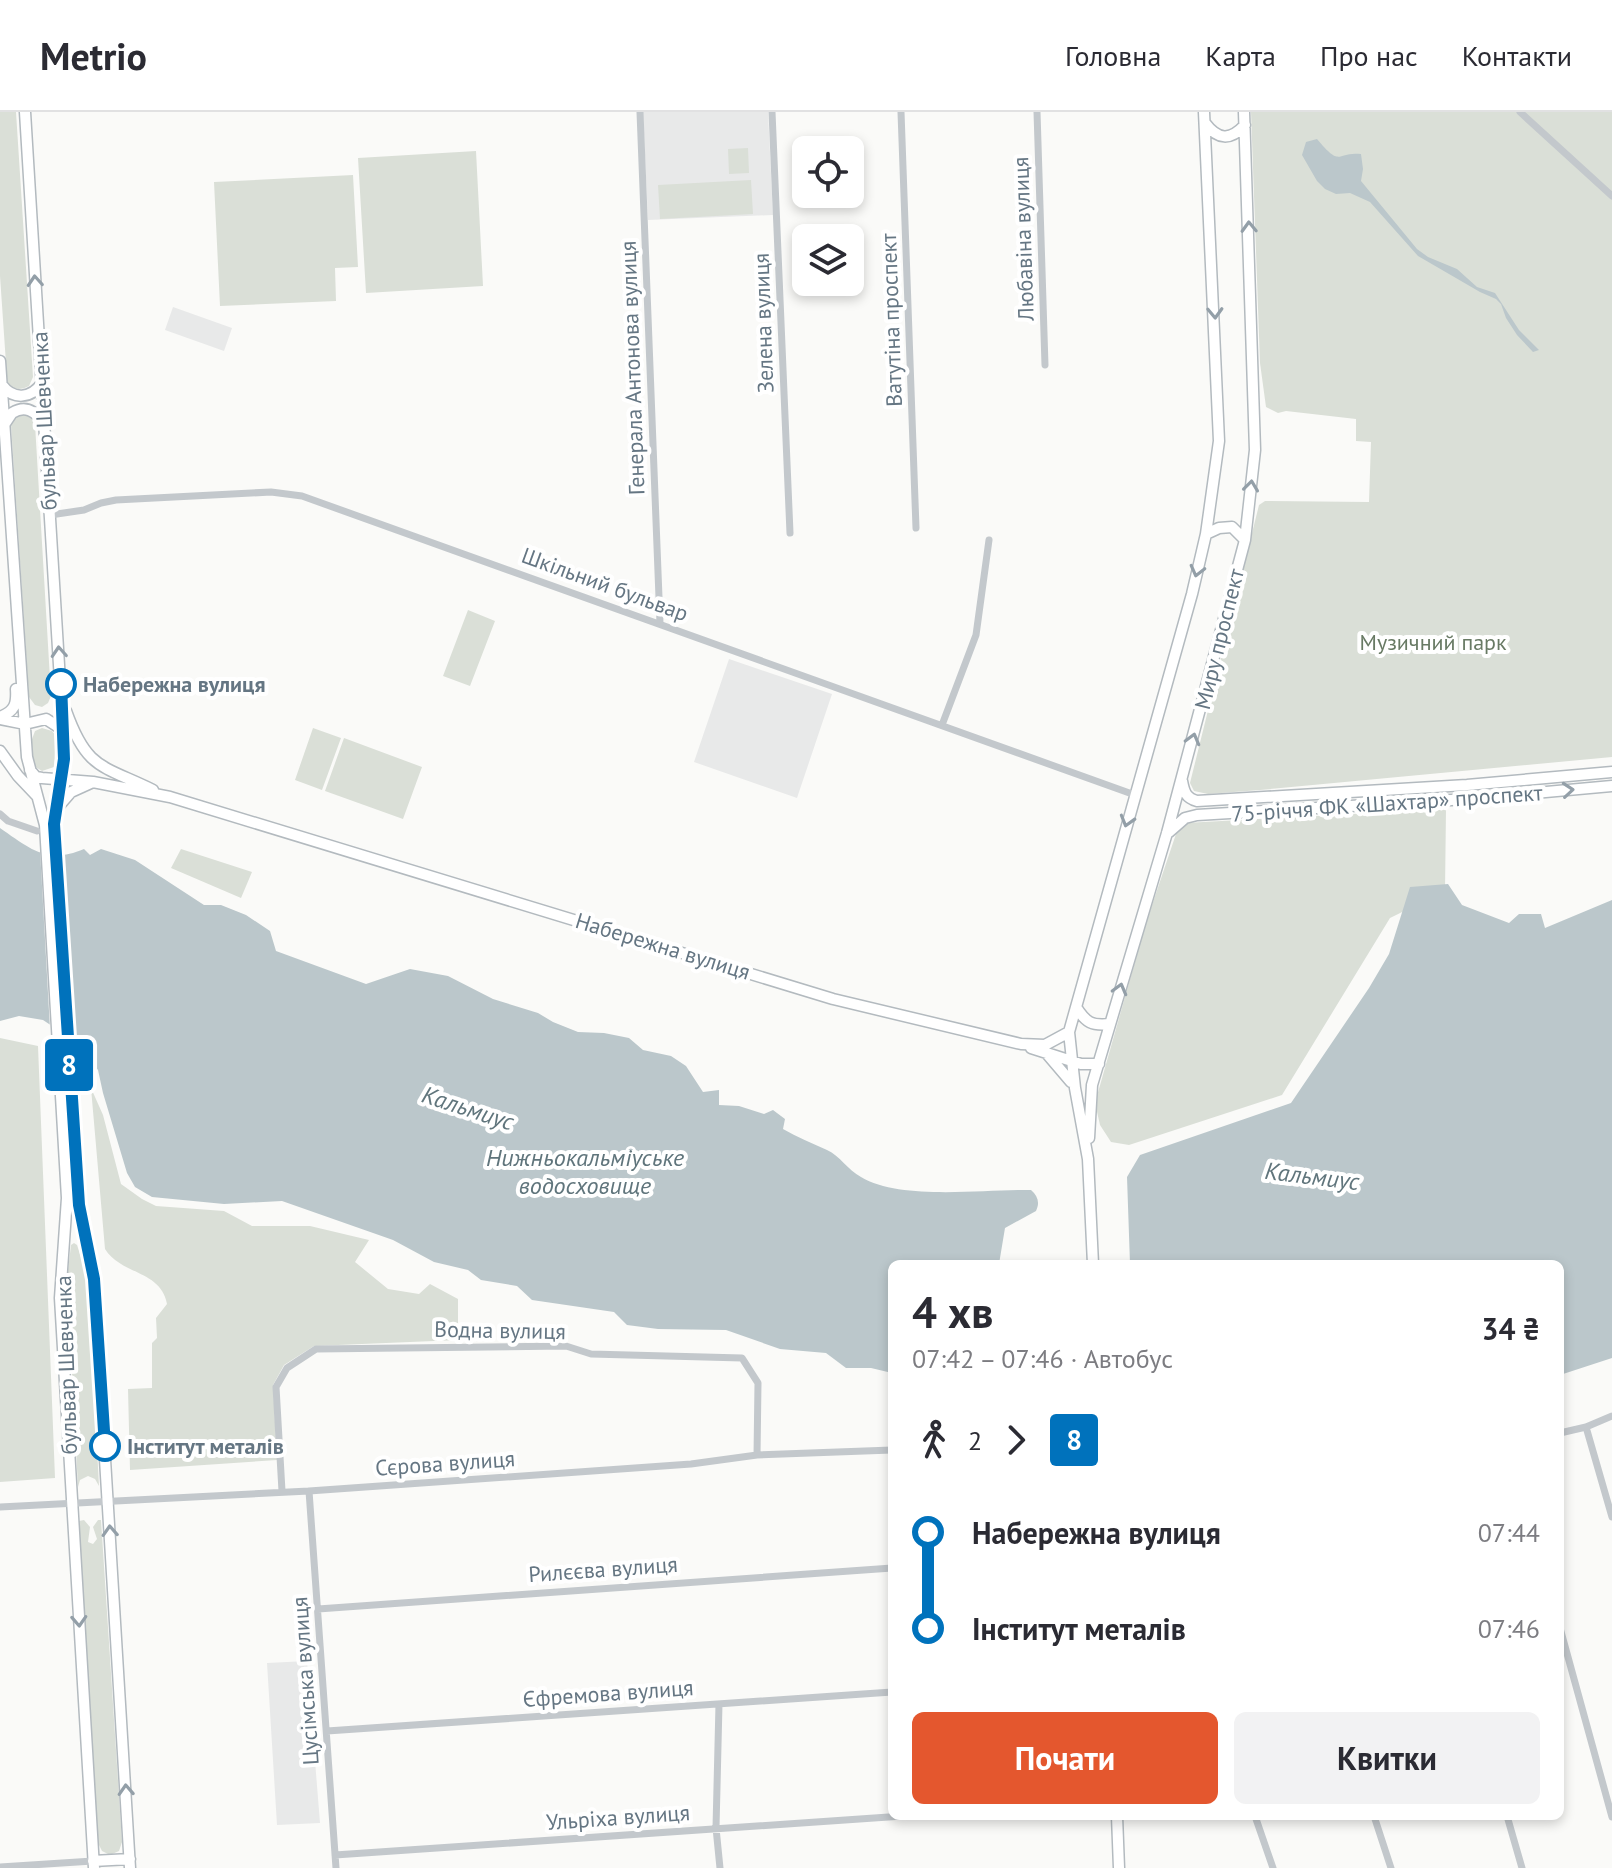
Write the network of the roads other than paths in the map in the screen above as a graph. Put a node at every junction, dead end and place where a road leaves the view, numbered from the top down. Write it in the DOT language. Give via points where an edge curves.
graph roads {
  1 [pos="25,112"];
  2 [pos="640,112"];
  3 [pos="772,112"];
  4 [pos="901,112"];
  5 [pos="1037,112"];
  6 [pos="1244,112"];
  7 [pos="1520,112"];
  8 [pos="1205,118"];
  9 [pos="1245,125"];
  10 [pos="1612,196"];
  11 [pos="0,361"];
  12 [pos="1045,365"];
  13 [pos="42,383"];
  14 [pos="2,385"];
  15 [pos="44,424"];
  16 [pos="4,425"];
  17 [pos="50,515"];
  18 [pos="916,528"];
  19 [pos="790,533"];
  20 [pos="1206,534"];
  21 [pos="989,540"];
  22 [pos="1245,540"];
  23 [pos="17,603"];
  24 [pos="660,623"];
  25 [pos="62,698"];
  26 [pos="0,718"];
  27 [pos="25,724"];
  28 [pos="942,725"];
  29 [pos="63,730"];
  30 [pos="0,751"];
  31 [pos="29,768"];
  32 [pos="1612,772"];
  33 [pos="61,778"];
  34 [pos="1182,779"];
  35 [pos="93,782"];
  36 [pos="1612,786"];
  37 [pos="1135,795"];
  38 [pos="170,797"];
  39 [pos="39,798"];
  40 [pos="0,814"];
  41 [pos="45,827"];
  42 [pos="1167,833"];
  43 [pos="1076,1007"];
  44 [pos="1110,1024"];
  45 [pos="1069,1032"];
  46 [pos="1021,1044"];
  47 [pos="1047,1053"];
  48 [pos="1071,1061"];
  49 [pos="1099,1064"];
  50 [pos="1075,1088"];
  51 [pos="66,1102"];
  52 [pos="1088,1156"];
  53 [pos="1093,1260"];
  54 [pos="1612,1416"];
  55 [pos="1586,1427"];
  56 [pos="1564,1432"];
  57 [pos="888,1450"];
  58 [pos="757,1455"];
  59 [pos="282,1491"];
  60 [pos="309,1491"];
  61 [pos="109,1502"];
  62 [pos="72,1504"];
  63 [pos="0,1507"];
  64 [pos="1612,1517"];
  65 [pos="888,1568"];
  66 [pos="318,1609"];
  67 [pos="1564,1643"];
  68 [pos="888,1692"];
  69 [pos="719,1704"];
  70 [pos="327,1731"];
  71 [pos="888,1817"];
  72 [pos="1612,1817"];
  73 [pos="1117,1820"];
  74 [pos="1256,1820"];
  75 [pos="1375,1820"];
  76 [pos="1508,1820"];
  77 [pos="716,1828"];
  78 [pos="335,1855"];
  79 [pos="93,1864"];
  80 [pos="130,1864"];
  81 [pos="0,1867"];
  82 [pos="336,1868"];
  83 [pos="720,1868"];
  84 [pos="1119,1868"];
  85 [pos="1273,1868"];
  86 [pos="1391,1868"];
  87 [pos="1522,1868"];
  13 -- 1 [label="main road, бульвар Шевченка, one-way"];
  2 -- 24 [label="street, Генерала Антонова вулиця"];
  3 -- 19 [label="street, Зелена вулиця"];
  4 -- 18 [label="street, Ватутіна проспект"];
  5 -- 12 [label="street, Любавіна вулиця"];
  6 -- 9 [label="main road, Миру проспект"];
  7 -- 10 [label="street"];
  8 -- 9 [label="main road" via="1214,134 1224,137"];
  8 -- 20 [label="main road, Миру проспект, one-way" via="1219,441"];
  22 -- 9 [label="main road, Миру проспект, one-way" via="1255,450"];
  11 -- 14 [label="main road, бульвар Шевченка"];
  13 -- 14 [label="main road" via="22,397"];
  13 -- 15 [label="main road, бульвар Шевченка"];
  14 -- 16 [label="main road, бульвар Шевченка"];
  15 -- 16 [label="main road" via="23,409 12,413"];
  15 -- 17 [label="main road, бульвар Шевченка"];
  16 -- 23 [label="main road, бульвар Шевченка"];
  17 -- 24 [label="street, Шкільний бульвар" via="116,500 271,492 302,496"];
  25 -- 17 [label="main road, бульвар Шевченка, one-way"];
  20 -- 22 [label="main road" via="1232,527"];
  20 -- 37 [label="main road, Миру проспект, one-way"];
  21 -- 28 [label="street" via="976,635"];
  34 -- 22 [label="main road, Миру проспект, one-way"];
  23 -- 26 [label="main road" via="16,700 11,712"];
  23 -- 27 [label="main road, бульвар Шевченка"];
  24 -- 28 [label="street, Шкільний бульвар"];
  25 -- 29 [label="main road, бульвар Шевченка"];
  25 -- 38 [label="main road, Набережна вулиця" via="79,742 97,764"];
  26 -- 27 [label="main road"];
  27 -- 29 [label="main road" via="46,719"];
  27 -- 31 [label="main road, бульвар Шевченка"];
  28 -- 37 [label="street, Шкільний бульвар"];
  29 -- 33 [label="main road, бульвар Шевченка"];
  30 -- 39 [label="main road"];
  31 -- 33 [label="main road" via="36,777"];
  31 -- 39 [label="main road, бульвар Шевченка"];
  32 -- 34 [label="main road, 75-річчя ФК «Шахтар» проспект" via="1197,801 1184,791"];
  33 -- 35 [label="main road, Набережна вулиця"];
  33 -- 41 [label="main road, бульвар Шевченка"];
  34 -- 42 [label="main road, Миру проспект"];
  35 -- 38 [label="main road, Набережна вулиця"];
  35 -- 41 [label="main road" via="65,797"];
  42 -- 36 [label="main road, 75-річчя ФК «Шахтар» проспект, one-way" via="1197,815"];
  37 -- 43 [label="main road, Миру проспект, one-way"];
  38 -- 46 [label="main road, Набережна вулиця" via="833,999"];
  39 -- 41 [label="main road, бульвар Шевченка"];
  40 -- 41 [label="street" via="8,821"];
  41 -- 51 [label="main road, бульвар Шевченка"];
  44 -- 42 [label="main road, Миру проспект, one-way"];
  43 -- 44 [label="main road" via="1090,1024"];
  43 -- 45 [label="main road, Миру проспект"];
  44 -- 49 [label="main road, Миру проспект"];
  45 -- 46 [label="main road" via="1045,1045"];
  45 -- 48 [label="main road, Миру проспект"];
  46 -- 47 [label="main road, Набережна вулиця"];
  47 -- 48 [label="main road, Набережна вулиця"];
  47 -- 50 [label="main road"];
  48 -- 49 [label="main road, Набережна вулиця"];
  48 -- 50 [label="main road, Миру проспект"];
  49 -- 52 [label="main road, Миру проспект" via="1092,1085"];
  50 -- 52 [label="main road, Миру проспект"];
  51 -- 61 [label="main road, бульвар Шевченка" via="94,1279"];
  51 -- 62 [label="main road, бульвар Шевченка" via="67,1221 60,1298"];
  52 -- 53 [label="main road, Миру проспект"];
  54 -- 55 [label="street"];
  55 -- 56 [label="street"];
  55 -- 64 [label="street"];
  57 -- 58 [label="street, Сєрова вулиця"];
  58 -- 59 [label="street, Водна вулиця" via="758,1383 742,1358 591,1354 566,1346 316,1349 287,1368 276,1387"];
  58 -- 60 [label="street, Сєрова вулиця"];
  59 -- 60 [label="street, Сєрова вулиця"];
  59 -- 61 [label="street, Сєрова вулиця"];
  60 -- 66 [label="street, Цусімська вулиця"];
  61 -- 62 [label="street, Сєрова вулиця"];
  80 -- 61 [label="main road, бульвар Шевченка, one-way"];
  62 -- 63 [label="street, Сєрова вулиця"];
  62 -- 79 [label="main road, бульвар Шевченка, one-way"];
  65 -- 66 [label="street, Рилєєва вулиця"];
  66 -- 70 [label="street, Цусімська вулиця"];
  67 -- 72 [label="street"];
  68 -- 69 [label="street, Єфремова вулиця"];
  69 -- 70 [label="street, Єфремова вулиця"];
  69 -- 77 [label="street"];
  70 -- 78 [label="street, Цусімська вулиця"];
  71 -- 77 [label="street, Ульріха вулиця"];
  73 -- 84 [label="main road"];
  74 -- 85 [label="street"];
  75 -- 86 [label="street"];
  76 -- 87 [label="street"];
  77 -- 78 [label="street, Ульріха вулиця"];
  77 -- 83 [label="street"];
  78 -- 82 [label="street, Цусімська вулиця"];
  79 -- 80 [label="main road"];
  79 -- 81 [label="street"];
}
